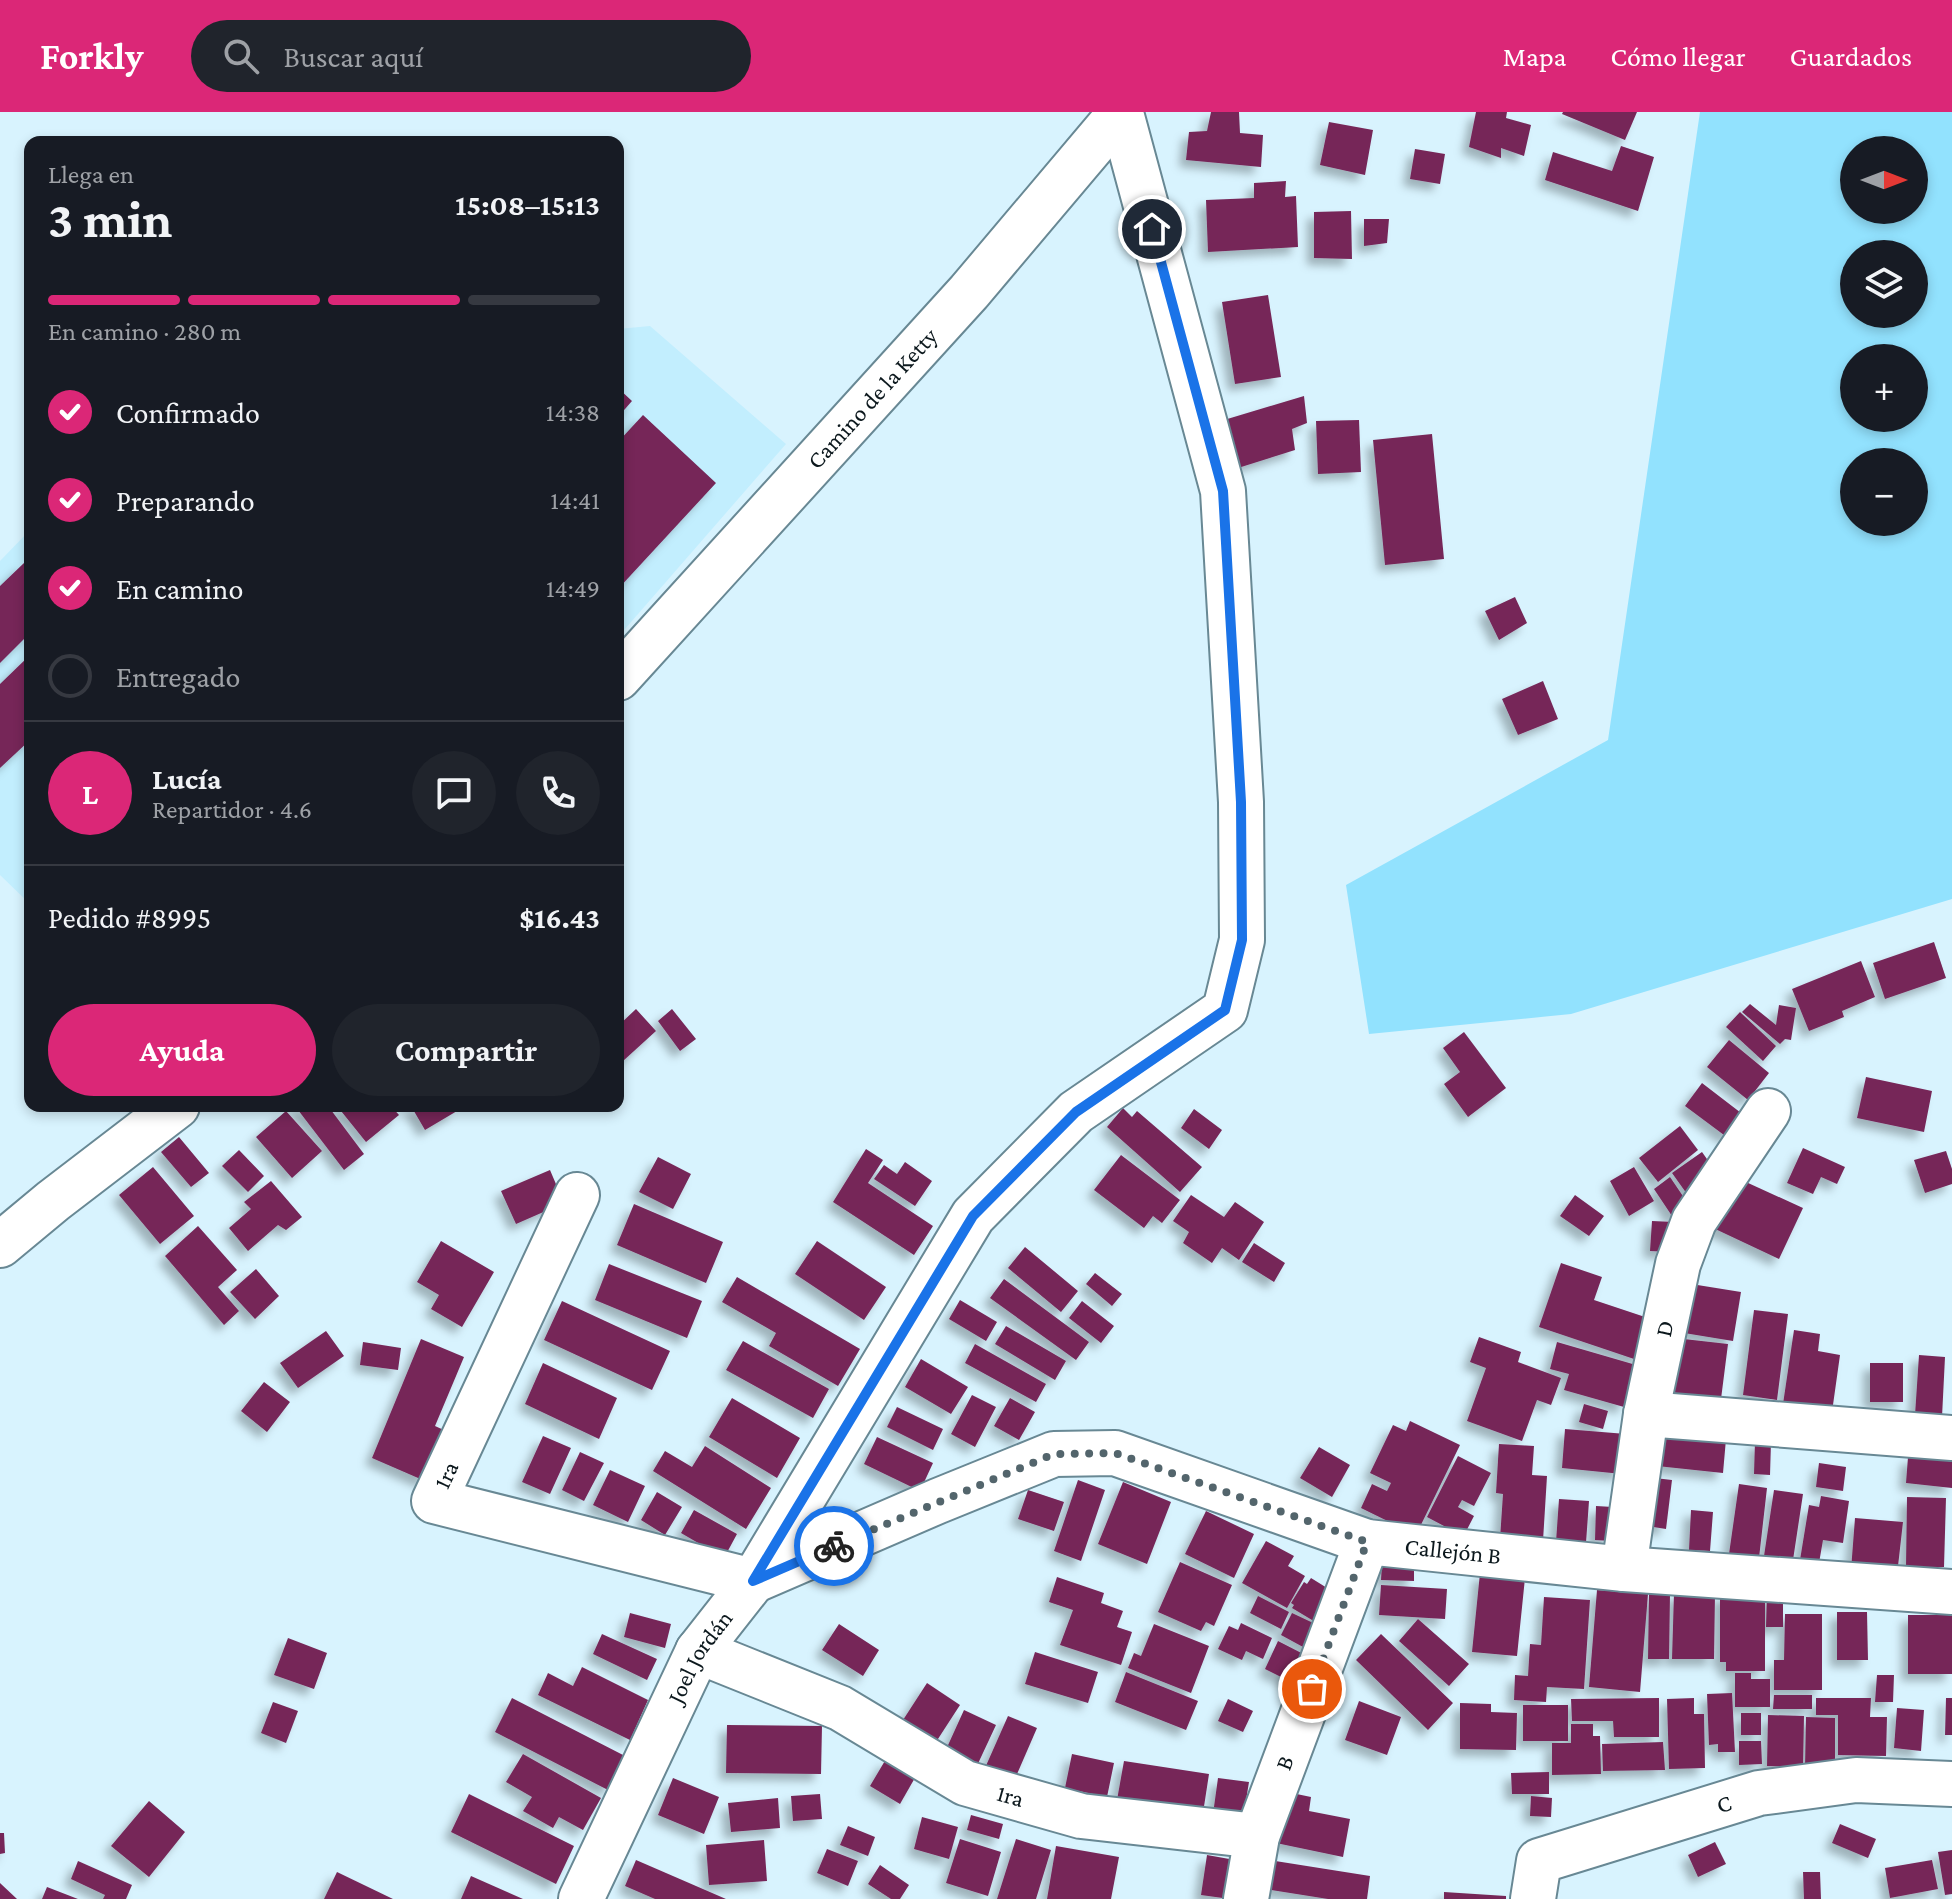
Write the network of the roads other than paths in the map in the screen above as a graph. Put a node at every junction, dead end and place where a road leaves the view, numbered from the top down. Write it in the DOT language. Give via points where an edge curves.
graph roads {
  1 [pos="1121,113"];
  2 [pos="624,671"];
  3 [pos="1768,1111"];
  4 [pos="169,1112"];
  5 [pos="577,1195"];
  6 [pos="0,1245"];
  7 [pos="1646,1414"];
  8 [pos="1952,1438"];
  9 [pos="1367,1542"];
  10 [pos="1624,1569"];
  11 [pos="753,1581"];
  12 [pos="1952,1592"];
  13 [pos="698,1651"];
  14 [pos="1952,1784"];
  15 [pos="1257,1836"];
  16 [pos="581,1899"];
  17 [pos="1246,1899"];
  18 [pos="1533,1899"];
  1 -- 2 [label="street, Camino de la Ketty" via="969,292"];
  1 -- 11 [label="street, Joel Jordán" via="1223,491 1241,802 1242,940 1225,1010 1076,1112 973,1216"];
  3 -- 7 [label="street, D" via="1694,1221 1678,1264"];
  4 -- 6 [label="street"];
  5 -- 11 [label="street, 1ra" via="434,1501"];
  7 -- 8 [label="street"];
  7 -- 10 [label="street, D"];
  9 -- 10 [label="street, Callejón B"];
  9 -- 11 [label="street, Callejón B" via="1115,1453 1054,1454"];
  9 -- 15 [label="street, B"];
  10 -- 12 [label="street, Callejón B"];
  11 -- 13 [label="street, Joel Jordán"];
  13 -- 15 [label="street, 1ra" via="840,1708 965,1783 1081,1816"];
  13 -- 16 [label="street, Joel Jordán"];
  14 -- 18 [label="street, C" via="1856,1780 1759,1793 1539,1861"];
  15 -- 17 [label="street, B"];
}
